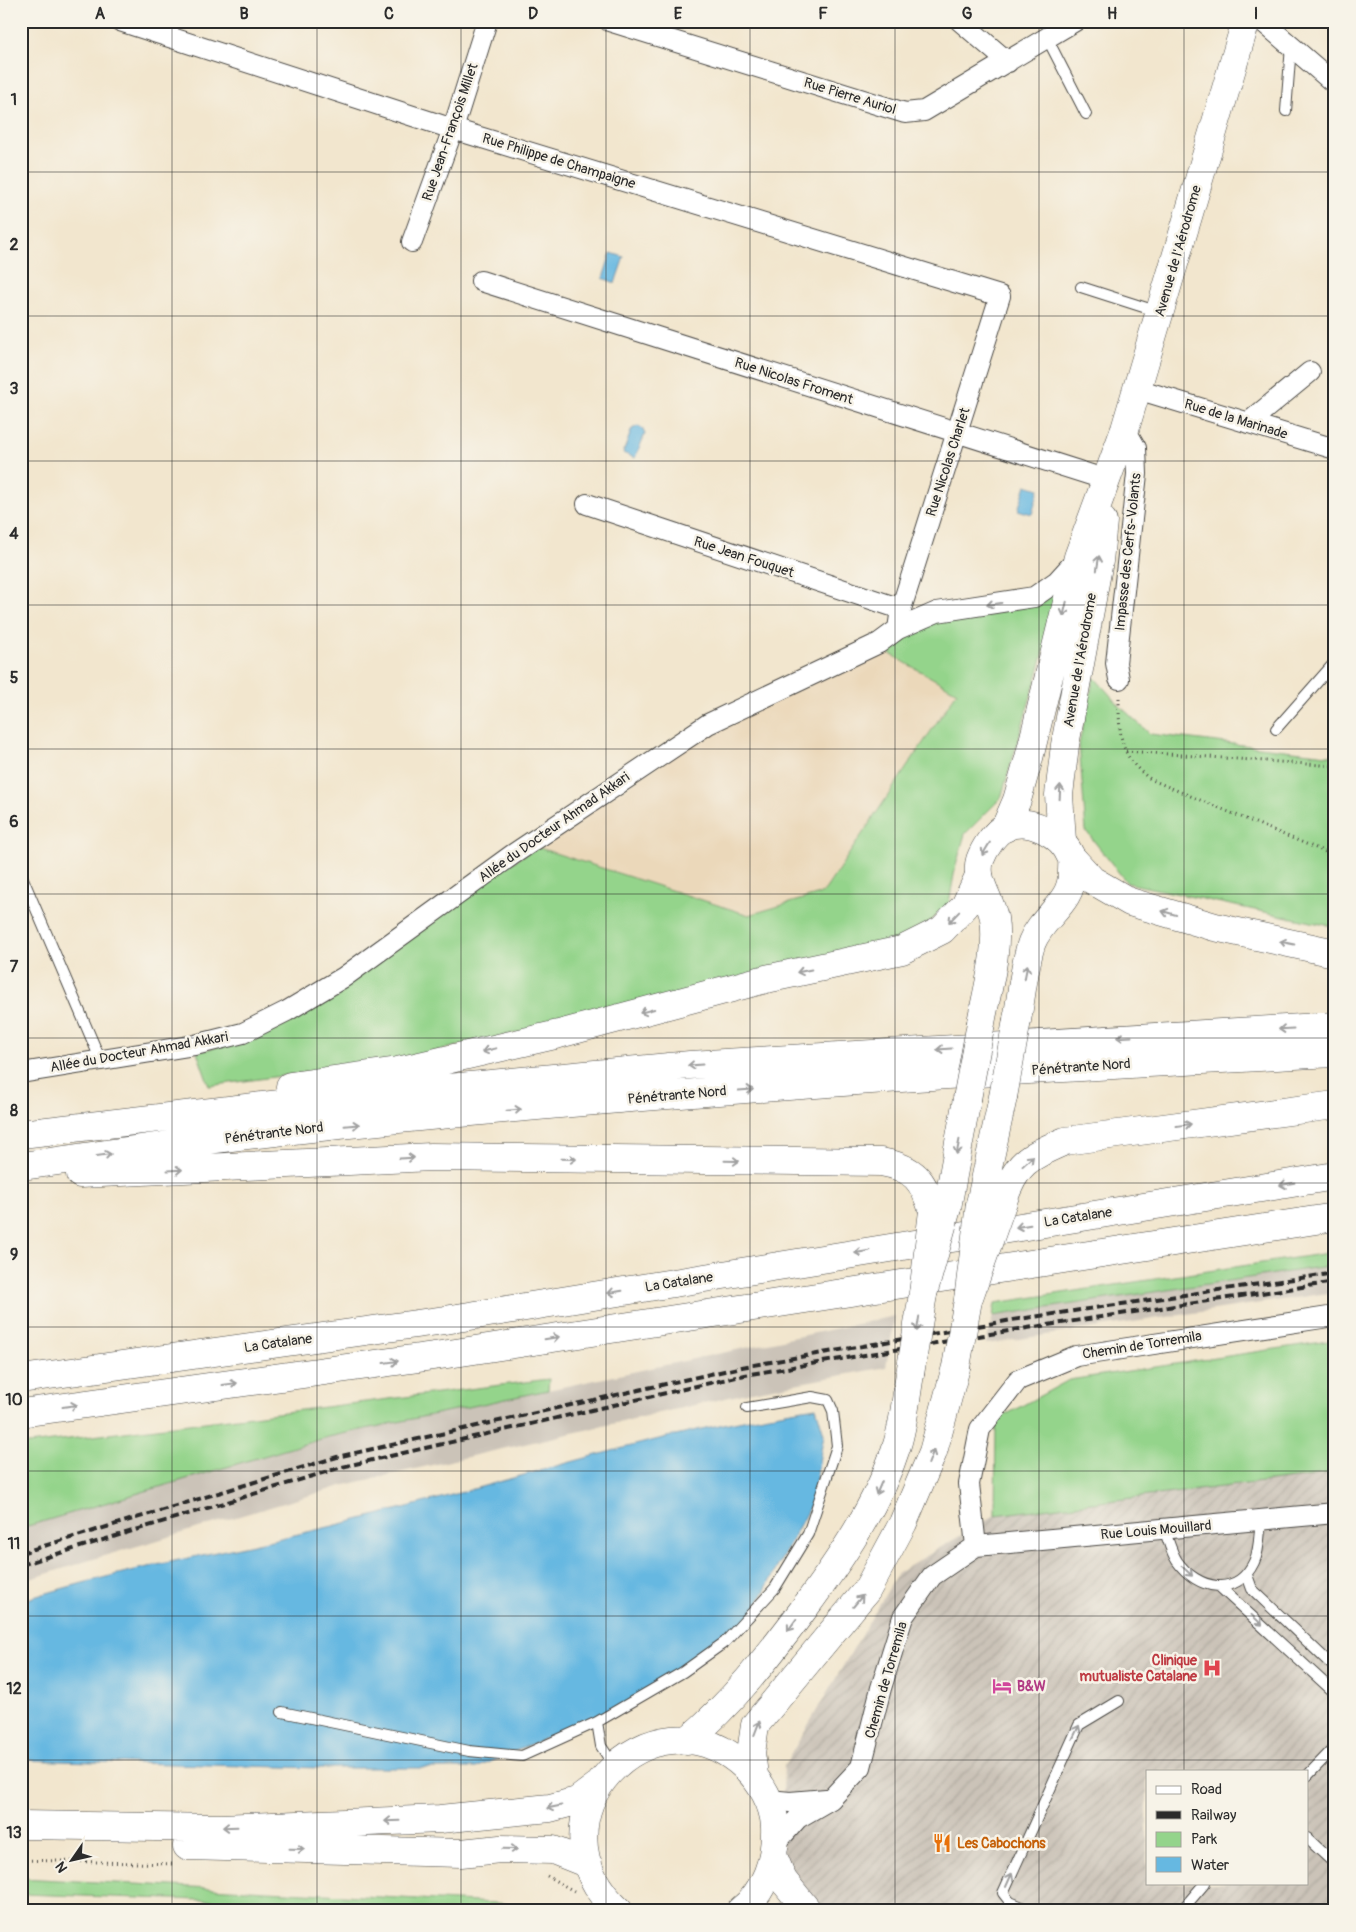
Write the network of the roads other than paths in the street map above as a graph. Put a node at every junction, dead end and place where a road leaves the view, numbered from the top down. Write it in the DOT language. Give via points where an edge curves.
graph roads {
  1 [pos="120,21"];
  2 [pos="487,21"];
  3 [pos="609,21"];
  4 [pos="960,21"];
  5 [pos="1075,21"];
  6 [pos="1246,21"];
  7 [pos="1262,21"];
  8 [pos="1047,38"];
  9 [pos="1291,46"];
  10 [pos="1008,62"];
  11 [pos="1335,84"];
  12 [pos="1286,111"];
  13 [pos="1086,114"];
  14 [pos="453,129"];
  15 [pos="412,242"];
  16 [pos="481,281"];
  17 [pos="1082,287"];
  18 [pos="1000,296"];
  19 [pos="1160,312"];
  20 [pos="1310,372"];
  21 [pos="1137,389"];
  22 [pos="1248,423"];
  23 [pos="1125,429"];
  24 [pos="958,433"];
  25 [pos="1335,448"];
  26 [pos="1107,480"];
  27 [pos="587,504"];
  28 [pos="1078,557"];
  29 [pos="902,609"];
  30 [pos="898,629"];
  31 [pos="1335,662"];
  32 [pos="1119,678"];
  33 [pos="1276,729"];
  34 [pos="1005,828"];
  35 [pos="1067,850"];
  36 [pos="21,874"];
  37 [pos="979,876"];
  38 [pos="1335,953"];
  39 [pos="1335,1026"];
  40 [pos="1335,1053"];
  41 [pos="101,1061"];
  42 [pos="21,1073"];
  43 [pos="1335,1105"];
  44 [pos="21,1128"];
  45 [pos="21,1134"];
  46 [pos="21,1166"];
  47 [pos="1335,1176"];
  48 [pos="21,1178"];
  49 [pos="992,1203"];
  50 [pos="940,1210"];
  51 [pos="1335,1217"];
  52 [pos="1335,1316"];
  53 [pos="21,1379"];
  54 [pos="747,1408"];
  55 [pos="21,1413"];
  56 [pos="1335,1513"];
  57 [pos="1261,1520"];
  58 [pos="1164,1529"];
  59 [pos="976,1546"];
  60 [pos="1247,1575"];
  61 [pos="1221,1588"];
  62 [pos="1335,1668"];
  63 [pos="1335,1693"];
  64 [pos="1119,1701"];
  65 [pos="282,1712"];
  66 [pos="597,1722"];
  67 [pos="687,1740"];
  68 [pos="1335,1747"];
  69 [pos="754,1775"];
  70 [pos="1308,1775"];
  71 [pos="606,1776"];
  72 [pos="830,1799"];
  73 [pos="769,1800"];
  74 [pos="21,1825"];
  75 [pos="1308,1839"];
  76 [pos="21,1842"];
  77 [pos="775,1850"];
  78 [pos="588,1864"];
  79 [pos="1335,1864"];
  80 [pos="1204,1884"];
  81 [pos="610,1907"];
  82 [pos="740,1911"];
  83 [pos="808,1911"];
  84 [pos="1032,1911"];
  85 [pos="1181,1911"];
  1 -- 14 [label="street, Rue Philippe de Champaigne"];
  2 -- 14 [label="street, Rue Jean-François Millet"];
  3 -- 10 [label="street, Rue Pierre Auriol" via="905,113 924,111"];
  4 -- 10 [label="street"];
  5 -- 8 [label="street, Rue Pierre Auriol"];
  6 -- 19 [label="main road, Avenue de l'Aérodrome"];
  7 -- 9 [label="street"];
  8 -- 10 [label="street, Rue Pierre Auriol"];
  8 -- 13 [label="lane"];
  9 -- 11 [label="street"];
  9 -- 12 [label="lane"];
  14 -- 15 [label="street, Rue Jean-François Millet"];
  14 -- 18 [label="street, Rue Philippe de Champaigne"];
  16 -- 24 [label="street, Rue Nicolas Froment"];
  17 -- 19 [label="lane"];
  18 -- 24 [label="street, Rue Nicolas Charlet"];
  19 -- 21 [label="main road, Avenue de l'Aérodrome"];
  20 -- 22 [label="street"];
  21 -- 22 [label="street, Rue de la Marinade"];
  21 -- 23 [label="main road, Avenue de l'Aérodrome"];
  22 -- 25 [label="street, Rue de la Marinade"];
  23 -- 26 [label="main road, Avenue de l'Aérodrome"];
  23 -- 32 [label="street, Impasse des Cerfs-Volants" via="1136,448 1137,474 1116,663"];
  24 -- 26 [label="street, Rue Nicolas Froment"];
  24 -- 29 [label="street, Rue Nicolas Charlet"];
  26 -- 28 [label="main road, Avenue de l'Aérodrome"];
  35 -- 26 [label="main road, Avenue de l'Aérodrome, one-way" via="1059,795 1063,755 1098,561"];
  27 -- 29 [label="street, Rue Jean Fouquet"];
  28 -- 30 [label="street, Allée du Docteur Ahmad Akkari, one-way" via="1057,581 1034,597 937,612"];
  28 -- 34 [label="main road, Avenue de l'Aérodrome, one-way" via="1017,800"];
  29 -- 30 [label="street, Rue Nicolas Charlet"];
  30 -- 41 [label="street, Allée du Docteur Ahmad Akkari" via="879,643 708,724 512,854 344,977 287,1011 243,1033"];
  31 -- 33 [label="lane"];
  34 -- 35 [label="main road" via="1024,825 1044,829"];
  34 -- 37 [label="main road, one-way" via="986,846 979,862"];
  38 -- 35 [label="main road, one-way" via="1215,927 1130,902 1092,880"];
  49 -- 35 [label="main road, Avenue de l'Aérodrome, one-way, bridge" via="1004,1097 1032,942 1044,922 1064,902 1072,884"];
  36 -- 41 [label="lane"];
  37 -- 44 [label="main road, one-way" via="965,906 942,930 902,950 766,979 559,1034 398,1071 211,1096"];
  37 -- 50 [label="main road, one-way, bridge" via="994,917 995,942 967,1099"];
  39 -- 45 [label="main road, Pénétrante Nord, one-way" via="690,1065 280,1104"];
  46 -- 40 [label="main road, Pénétrante Nord, one-way" via="282,1131 691,1094 1129,1063"];
  41 -- 42 [label="street, Allée du Docteur Ahmad Akkari"];
  49 -- 43 [label="main road, one-way" via="1011,1177 1033,1156 1065,1141"];
  47 -- 53 [label="main road, La Catalane, one-way" via="445,1320"];
  48 -- 50 [label="main road, one-way" via="431,1157 881,1162 916,1175"];
  69 -- 49 [label="main road, one-way, bridge" via="751,1753 755,1726 867,1590 903,1523 933,1452 956,1367 968,1300"];
  50 -- 67 [label="main road, one-way, bridge" via="897,1444 873,1502 830,1573 769,1656 712,1720"];
  55 -- 51 [label="main road, one-way" via="455,1353"];
  52 -- 59 [label="street, Chemin de Torremila" via="1076,1356 1018,1380 980,1429 969,1484"];
  54 -- 66 [label="lane" via="812,1397 828,1400 837,1446 808,1534 775,1588 725,1642 682,1672"];
  56 -- 57 [label="street, Rue Louis Mouillard"];
  57 -- 58 [label="street, Rue Louis Mouillard"];
  57 -- 60 [label="lane" via="1257,1554"];
  58 -- 59 [label="street, Rue Louis Mouillard"];
  58 -- 61 [label="lane, one-way" via="1176,1560 1188,1574"];
  59 -- 72 [label="street, Chemin de Torremila" via="932,1576 903,1617 861,1767"];
  60 -- 61 [label="lane"];
  60 -- 62 [label="lane" via="1252,1589"];
  61 -- 63 [label="lane, one-way"];
  84 -- 64 [label="lane, one-way" via="1010,1902 1003,1893 1079,1725"];
  65 -- 66 [label="lane" via="469,1751 522,1756"];
  66 -- 71 [label="lane"];
  67 -- 69 [label="main road" via="712,1746 735,1758"];
  67 -- 71 [label="main road" via="661,1742 636,1751"];
  68 -- 70 [label="lane"];
  69 -- 73 [label="main road"];
  71 -- 74 [label="main road, one-way" via="577,1801 550,1808 440,1819 221,1828"];
  71 -- 78 [label="main road" via="587,1811 583,1838"];
  72 -- 73 [label="street"];
  72 -- 77 [label="street, Chemin de Torremila" via="798,1818"];
  73 -- 77 [label="main road" via="775,1821"];
  75 -- 79 [label="lane"];
  76 -- 78 [label="main road, one-way" via="461,1853 500,1849 553,1850"];
  77 -- 82 [label="main road" via="764,1883"];
  77 -- 83 [label="main road" via="782,1880"];
  78 -- 81 [label="main road"];
  80 -- 85 [label="lane"];
}
